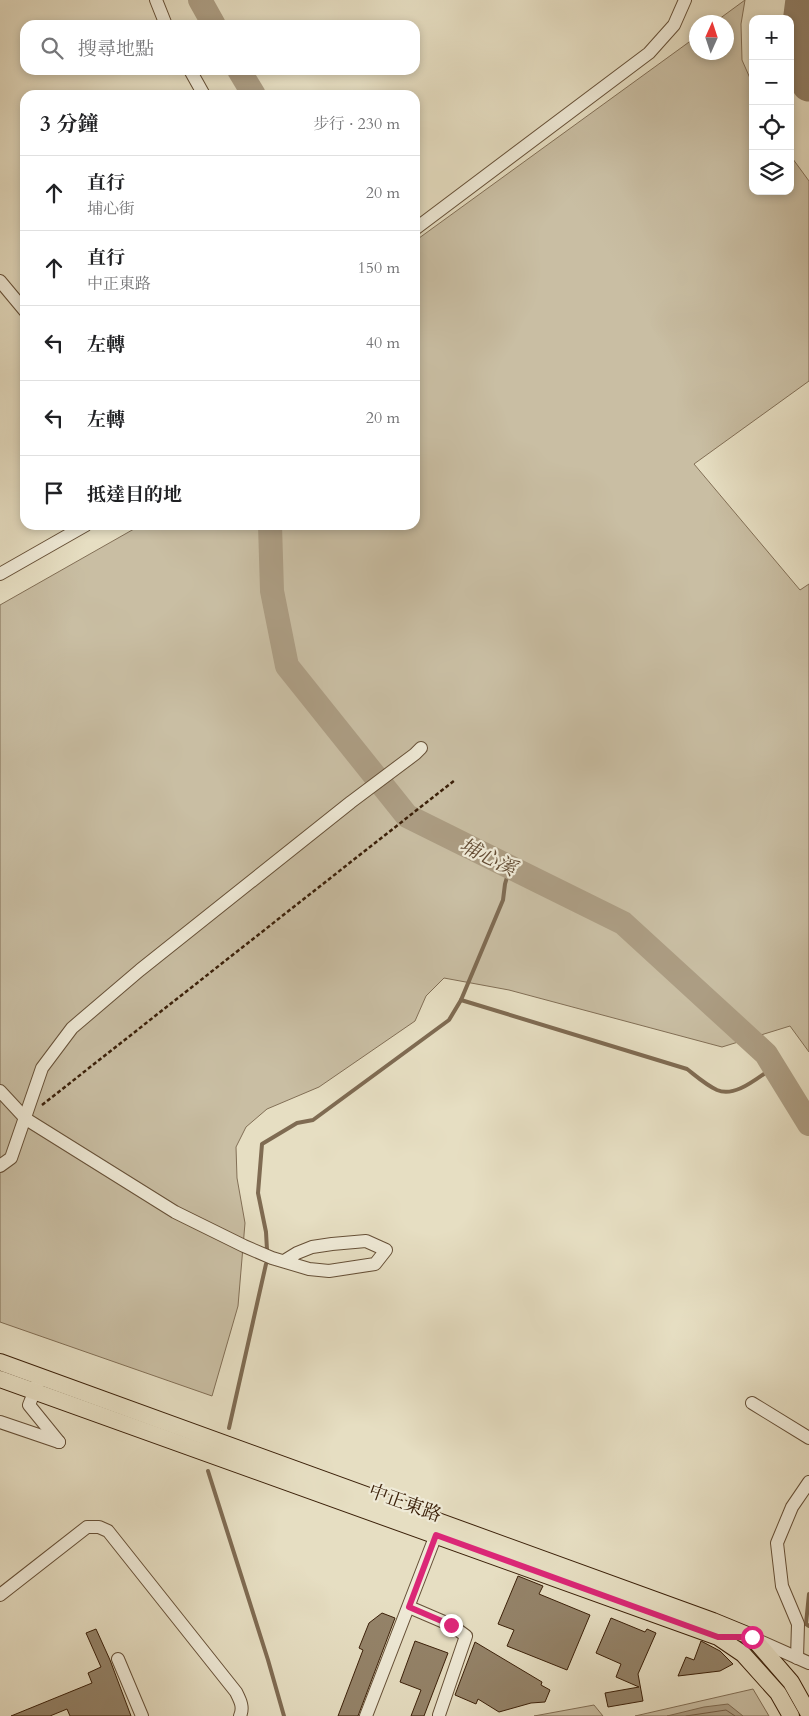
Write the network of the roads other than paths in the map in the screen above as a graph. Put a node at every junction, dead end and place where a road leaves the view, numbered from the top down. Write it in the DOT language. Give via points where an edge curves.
graph roads {
  1 [pos="156,0"];
  2 [pos="685,0"];
  3 [pos="164,20"];
  4 [pos="193,75"];
  5 [pos="201,90"];
  6 [pos="420,225"];
  7 [pos="0,281"];
  8 [pos="20,305"];
  9 [pos="77,530"];
  10 [pos="0,574"];
  11 [pos="418,751"];
  12 [pos="0,1091"];
  13 [pos="26,1119"];
  14 [pos="0,1166"];
  15 [pos="284,1261"];
  16 [pos="0,1362"];
  17 [pos="0,1379"];
  18 [pos="38,1384"];
  19 [pos="752,1404"];
  20 [pos="0,1422"];
  21 [pos="809,1438"];
  22 [pos="809,1482"];
  23 [pos="438,1529"];
  24 [pos="0,1595"];
  25 [pos="409,1607"];
  26 [pos="718,1637"];
  27 [pos="752,1637"];
  28 [pos="118,1659"];
  29 [pos="803,1661"];
  30 [pos="809,1714"];
  31 [pos="439,1715"];
  32 [pos="142,1716"];
  33 [pos="240,1716"];
  34 [pos="366,1716"];
  35 [pos="791,1716"];
  1 -- 3 [label="street"];
  2 -- 6 [label="street" via="674,26 649,53"];
  4 -- 5 [label="street"];
  7 -- 8 [label="street"];
  9 -- 10 [label="street"];
  11 -- 13 [label="street" via="140,970 72,1028 42,1068"];
  12 -- 13 [label="street"];
  13 -- 14 [label="street" via="11,1158"];
  13 -- 15 [label="street" via="175,1212 244,1246"];
  15 -- 15 [label="street" via="329,1271 376,1264 386,1250 366,1241 332,1244 312,1247"];
  16 -- 18 [label="main road, 中正東路"];
  17 -- 18 [label="main road, 中正東路"];
  18 -- 20 [label="street" via="29,1405 59,1442"];
  18 -- 23 [label="main road, 中正東路"];
  19 -- 21 [label="street"];
  22 -- 29 [label="street" via="792,1507 777,1543 782,1586 798,1624"];
  23 -- 25 [label="street"];
  23 -- 26 [label="main road, 中正東路"];
  23 -- 27 [label="main road, 中正東路"];
  24 -- 33 [label="street" via="87,1527 108,1531 236,1692 241,1702"];
  25 -- 31 [label="street" via="451,1625 466,1636"];
  25 -- 34 [label="street"];
  26 -- 27 [label="street"];
  26 -- 35 [label="main road, 中正東路" via="743,1654 778,1693"];
  27 -- 29 [label="street"];
  27 -- 30 [label="main road" via="791,1682"];
  28 -- 32 [label="street"];
}
